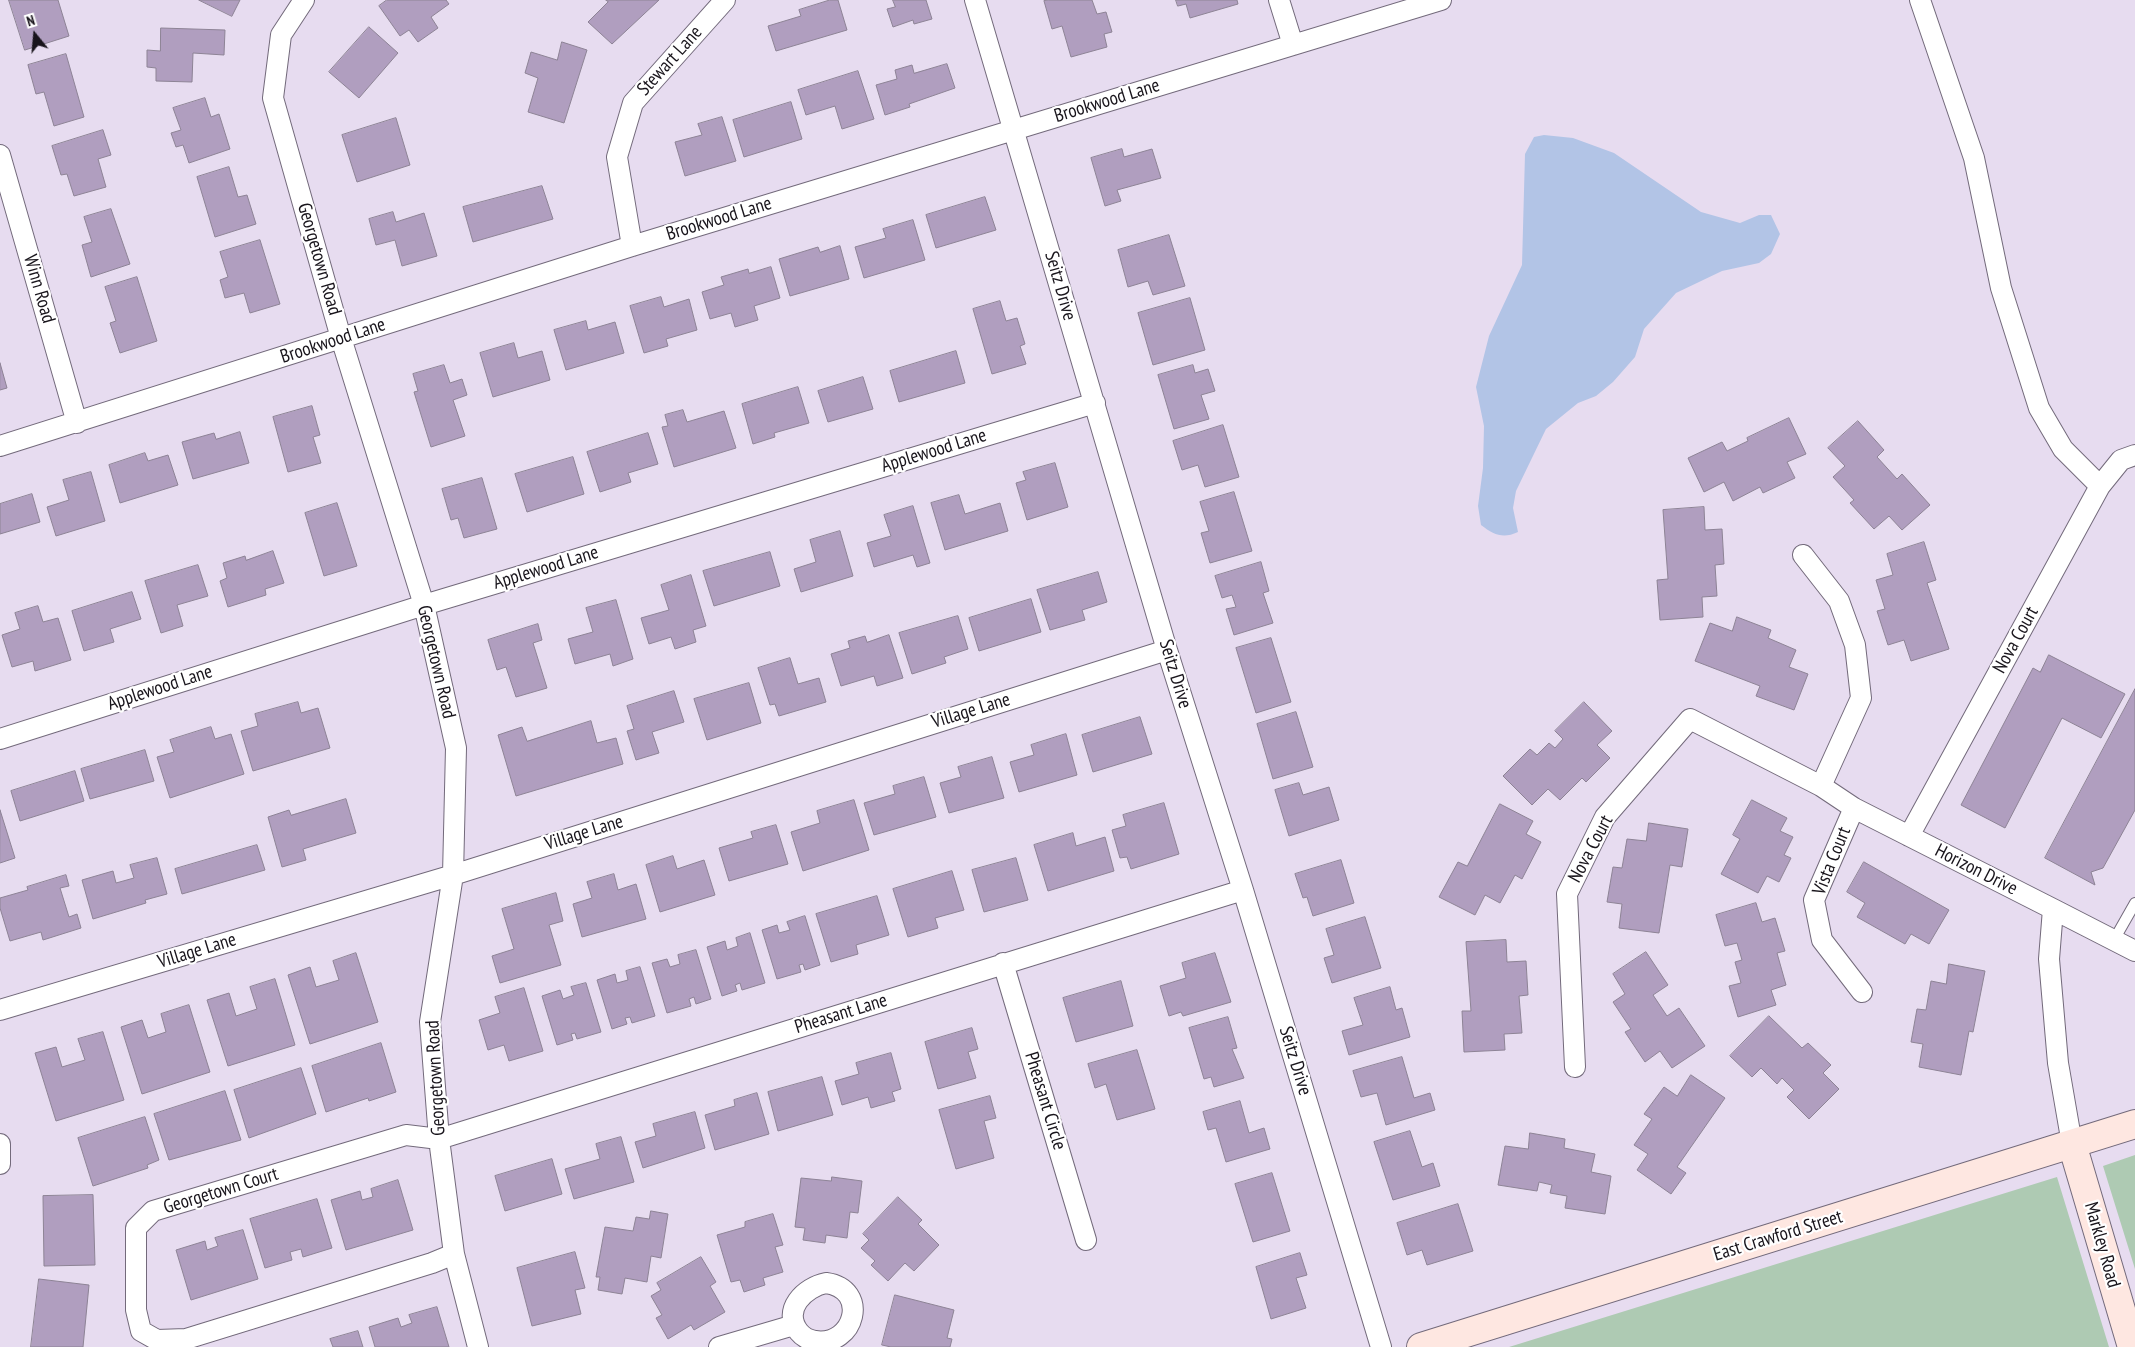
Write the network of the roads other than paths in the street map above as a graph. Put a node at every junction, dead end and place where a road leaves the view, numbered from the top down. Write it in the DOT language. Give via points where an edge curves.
graph roads {
  1 [pos="304,0"];
  2 [pos="725,0"];
  3 [pos="975,0"];
  4 [pos="1280,0"];
  5 [pos="1441,0"];
  6 [pos="1920,0"];
  7 [pos="1293,45"];
  8 [pos="1014,128"];
  9 [pos="0,155"];
  10 [pos="632,246"];
  11 [pos="341,338"];
  12 [pos="1095,403"];
  13 [pos="77,423"];
  14 [pos="0,446"];
  15 [pos="2135,455"];
  16 [pos="2100,486"];
  17 [pos="1803,555"];
  18 [pos="424,605"];
  19 [pos="1167,650"];
  20 [pos="1690,719"];
  21 [pos="0,739"];
  22 [pos="1821,786"];
  23 [pos="1854,808"];
  24 [pos="1909,836"];
  25 [pos="453,874"];
  26 [pos="1243,890"];
  27 [pos="2135,903"];
  28 [pos="2053,909"];
  29 [pos="2114,940"];
  30 [pos="2135,951"];
  31 [pos="1003,963"];
  32 [pos="1862,992"];
  33 [pos="0,1010"];
  34 [pos="1575,1068"];
  35 [pos="2135,1124"];
  36 [pos="439,1139"];
  37 [pos="0,1144"];
  38 [pos="2072,1144"];
  39 [pos="0,1164"];
  40 [pos="1086,1240"];
  41 [pos="454,1254"];
  42 [pos="794,1325"];
  43 [pos="478,1347"];
  44 [pos="719,1347"];
  45 [pos="1381,1347"];
  46 [pos="1420,1347"];
  47 [pos="2132,1347"];
  1 -- 11 [label="street, Georgetown Road" via="280,35 273,98"];
  2 -- 10 [label="street, Stewart Lane" via="633,104 617,157"];
  3 -- 8 [label="street, Seitz Drive"];
  4 -- 7 [label="street"];
  5 -- 7 [label="street, Brookwood Lane"];
  6 -- 16 [label="street" via="1974,158 2001,288 2040,408 2062,449"];
  7 -- 8 [label="street, Brookwood Lane"];
  8 -- 10 [label="street, Brookwood Lane"];
  8 -- 12 [label="street, Seitz Drive"];
  9 -- 13 [label="street, Winn Road"];
  10 -- 11 [label="street, Brookwood Lane"];
  11 -- 13 [label="street, Brookwood Lane"];
  11 -- 18 [label="street, Georgetown Road"];
  12 -- 18 [label="street, Applewood Lane"];
  12 -- 19 [label="street, Seitz Drive"];
  13 -- 14 [label="street, Brookwood Lane"];
  15 -- 16 [label="street, Nova Court" via="2121,460"];
  16 -- 24 [label="street, Nova Court"];
  17 -- 22 [label="street" via="1838,601 1855,645 1861,698"];
  18 -- 21 [label="street, Applewood Lane"];
  18 -- 25 [label="street, Georgetown Road" via="456,748"];
  19 -- 25 [label="street, Village Lane"];
  19 -- 26 [label="street, Seitz Drive"];
  20 -- 22 [label="street, Horizon Drive"];
  20 -- 34 [label="street, Nova Court" via="1605,817 1567,894"];
  22 -- 23 [label="street, Horizon Drive"];
  23 -- 24 [label="street, Horizon Drive"];
  23 -- 32 [label="street, Vista Court" via="1814,900 1822,940"];
  24 -- 28 [label="street, Horizon Drive"];
  25 -- 33 [label="street, Village Lane"];
  25 -- 36 [label="street, Georgetown Road" via="430,1022"];
  26 -- 31 [label="street, Pheasant Lane"];
  26 -- 45 [label="street, Seitz Drive"];
  27 -- 29 [label="lane"];
  28 -- 29 [label="street, Horizon Drive"];
  28 -- 38 [label="street" via="2049,959 2058,1063"];
  29 -- 30 [label="street, Horizon Drive"];
  31 -- 36 [label="street, Pheasant Lane"];
  31 -- 40 [label="street, Pheasant Circle"];
  35 -- 38 [label="street, East Crawford Street"];
  36 -- 41 [label="street, Georgetown Road"];
  36 -- 41 [label="street, Georgetown Court" via="406,1135 153,1211 136,1228 136,1310 141,1332 157,1340 186,1339"];
  37 -- 39 [label="street"];
  38 -- 46 [label="street, East Crawford Street"];
  38 -- 47 [label="street, Markley Road"];
  41 -- 43 [label="street, Georgetown Road"];
  42 -- 44 [label="street"];
}
